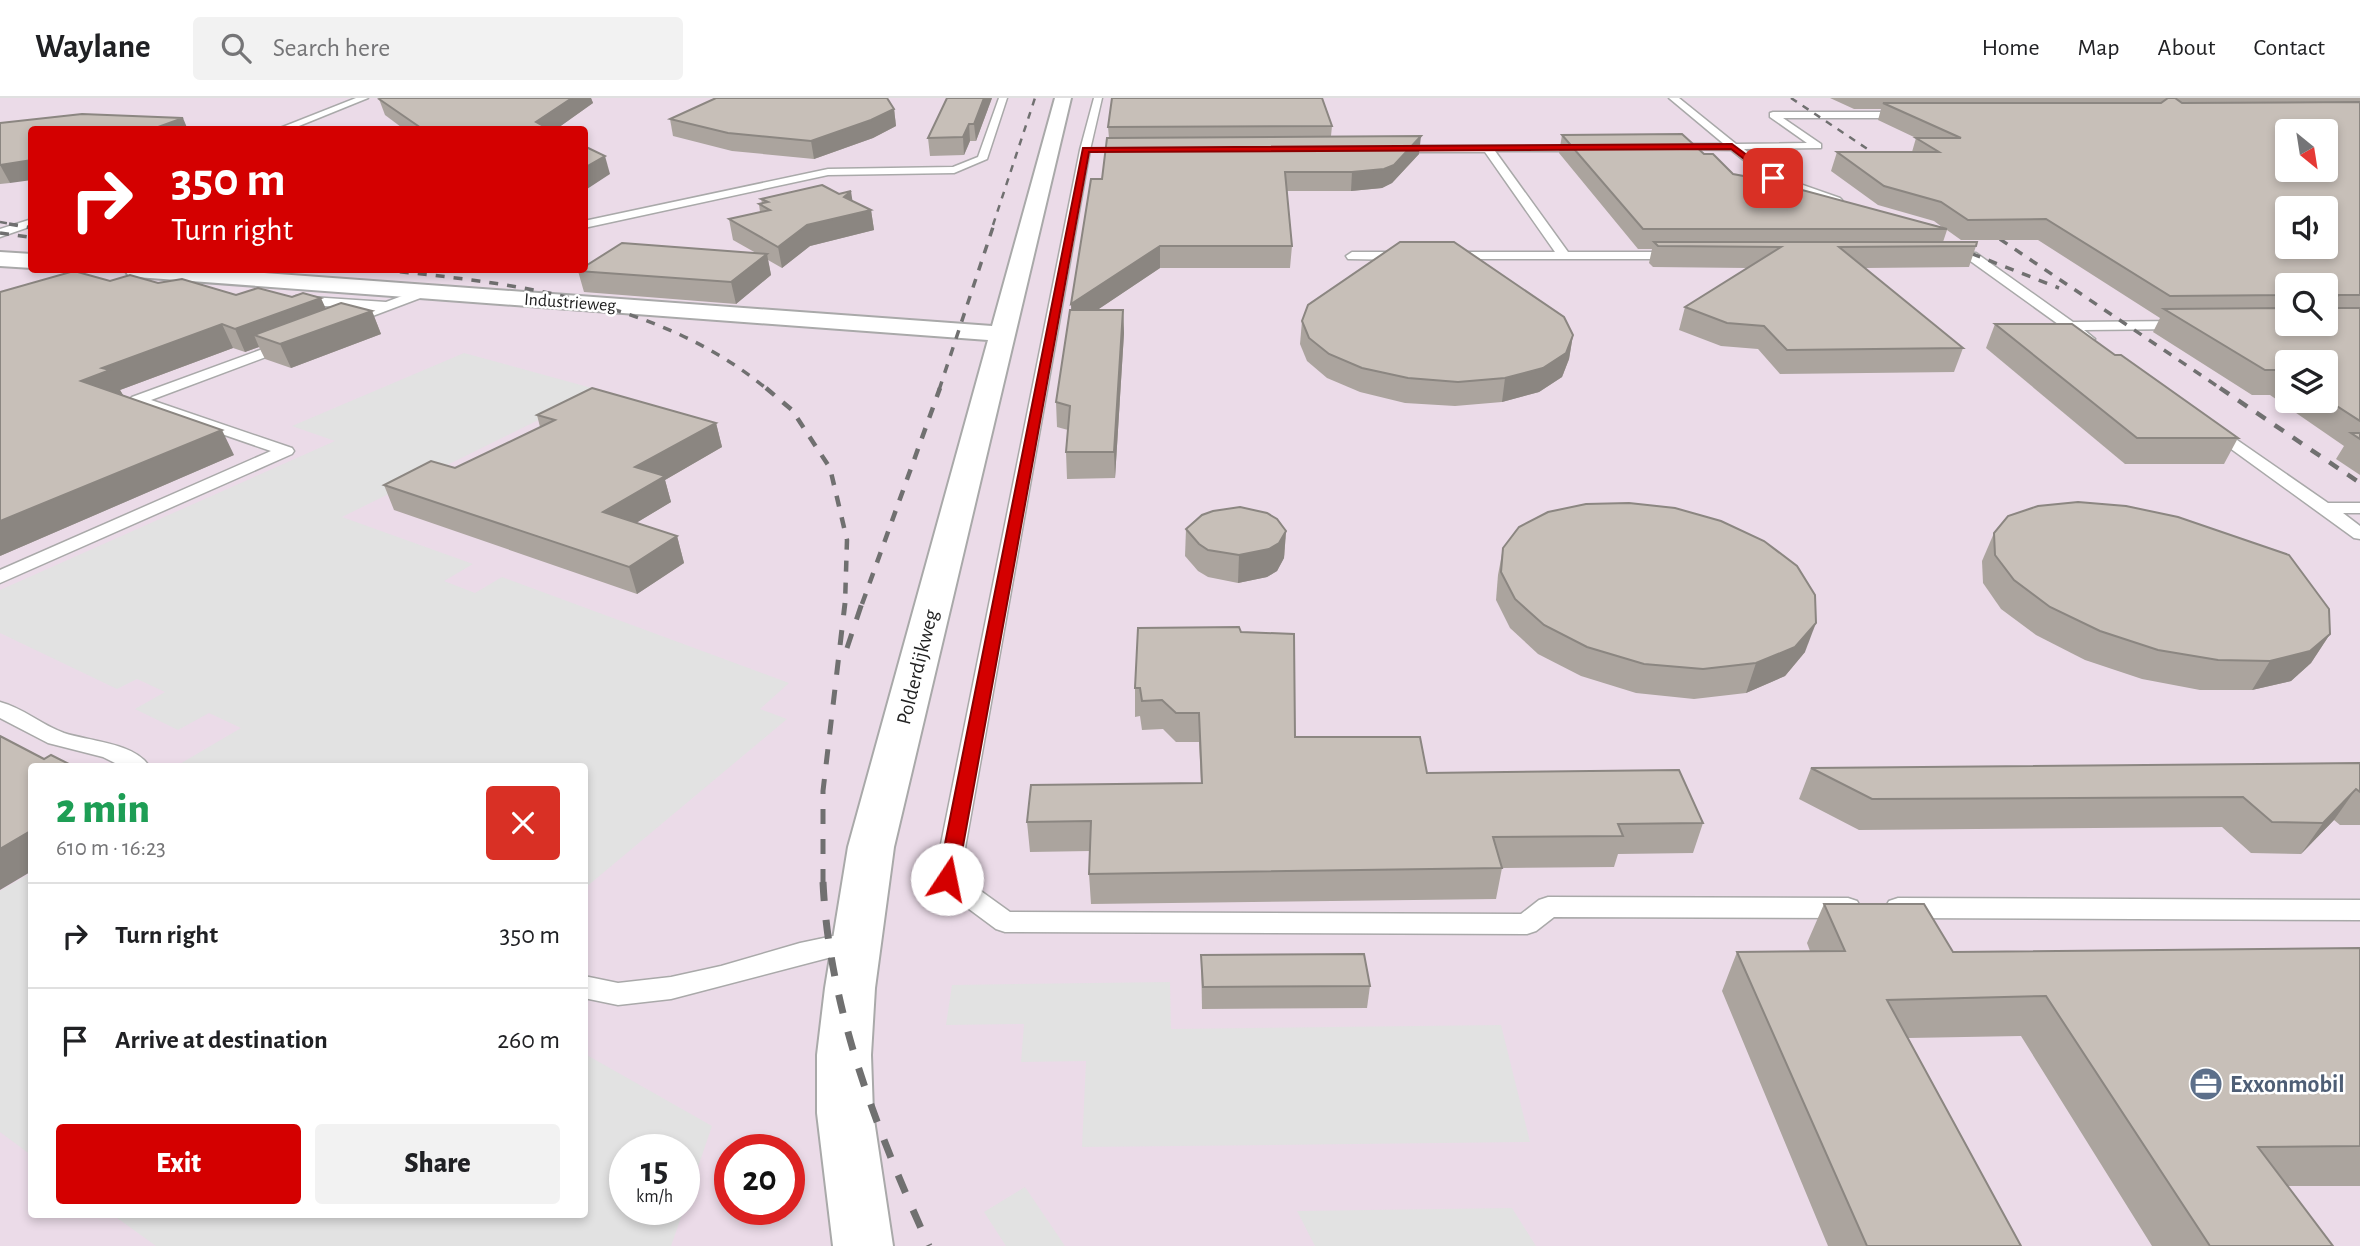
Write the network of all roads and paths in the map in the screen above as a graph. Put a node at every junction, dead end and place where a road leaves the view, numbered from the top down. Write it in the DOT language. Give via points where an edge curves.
graph roads {
  1 [pos="364,98"];
  2 [pos="1003,98"];
  3 [pos="1063,98"];
  4 [pos="1098,98"];
  5 [pos="1673,98"];
  6 [pos="1924,115"];
  7 [pos="290,126"];
  8 [pos="1732,146"];
  9 [pos="1651,147"];
  10 [pos="1597,148"];
  11 [pos="1377,149"];
  12 [pos="1488,149"];
  13 [pos="1852,204"];
  14 [pos="28,223"];
  15 [pos="588,224"];
  16 [pos="0,233"];
  17 [pos="1956,244"];
  18 [pos="1352,256"];
  19 [pos="1564,256"];
  20 [pos="1686,256"];
  21 [pos="1931,256"];
  22 [pos="1972,256"];
  23 [pos="0,259"];
  24 [pos="28,261"];
  25 [pos="177,273"];
  26 [pos="426,291"];
  27 [pos="279,299"];
  28 [pos="387,306"];
  29 [pos="2196,325"];
  30 [pos="2070,326"];
  31 [pos="324,330"];
  32 [pos="1003,334"];
  33 [pos="299,339"];
  34 [pos="2103,349"];
  35 [pos="2202,421"];
  36 [pos="2324,508"];
  37 [pos="2360,508"];
  38 [pos="2360,534"];
  39 [pos="0,577"];
  40 [pos="0,709"];
  41 [pos="132,763"];
  42 [pos="2360,910"];
  43 [pos="857,941"];
  44 [pos="588,988"];
  45 [pos="863,1246"];
  1 -- 7 [label="lane"];
  2 -- 15 [label="lane" via="982,159 954,170 828,172"];
  3 -- 32 [label="street, Polderdijkweg"];
  4 -- 42 [label="lane" via="1092,150 947,879 1005,922 1527,924 1548,907"];
  5 -- 8 [label="lane"];
  6 -- 8 [label="lane" via="1773,115 1818,146"];
  8 -- 9 [label="lane"];
  8 -- 13 [label="lane" via="1773,178"];
  10 -- 12 [label="lane"];
  11 -- 12 [label="lane"];
  12 -- 19 [label="lane"];
  14 -- 16 [label="lane"];
  17 -- 22 [label="lane"];
  18 -- 19 [label="lane"];
  19 -- 20 [label="lane"];
  21 -- 22 [label="lane"];
  22 -- 30 [label="lane"];
  23 -- 24 [label="street"];
  25 -- 26 [label="street, Industrieweg"];
  26 -- 28 [label="lane"];
  26 -- 32 [label="street, Industrieweg"];
  27 -- 28 [label="lane"];
  28 -- 31 [label="lane"];
  29 -- 30 [label="lane"];
  30 -- 34 [label="lane"];
  32 -- 43 [label="street, Polderdijkweg" via="871,847"];
  33 -- 39 [label="lane" via="138,400 286,451"];
  35 -- 36 [label="lane"];
  36 -- 37 [label="lane"];
  36 -- 38 [label="lane"];
  40 -- 41 [label="lane" via="56,738 110,751"];
  43 -- 44 [label="lane" via="671,988 618,994"];
  43 -- 45 [label="street, Polderdijkweg" via="844,1055 845,1113"];
}
